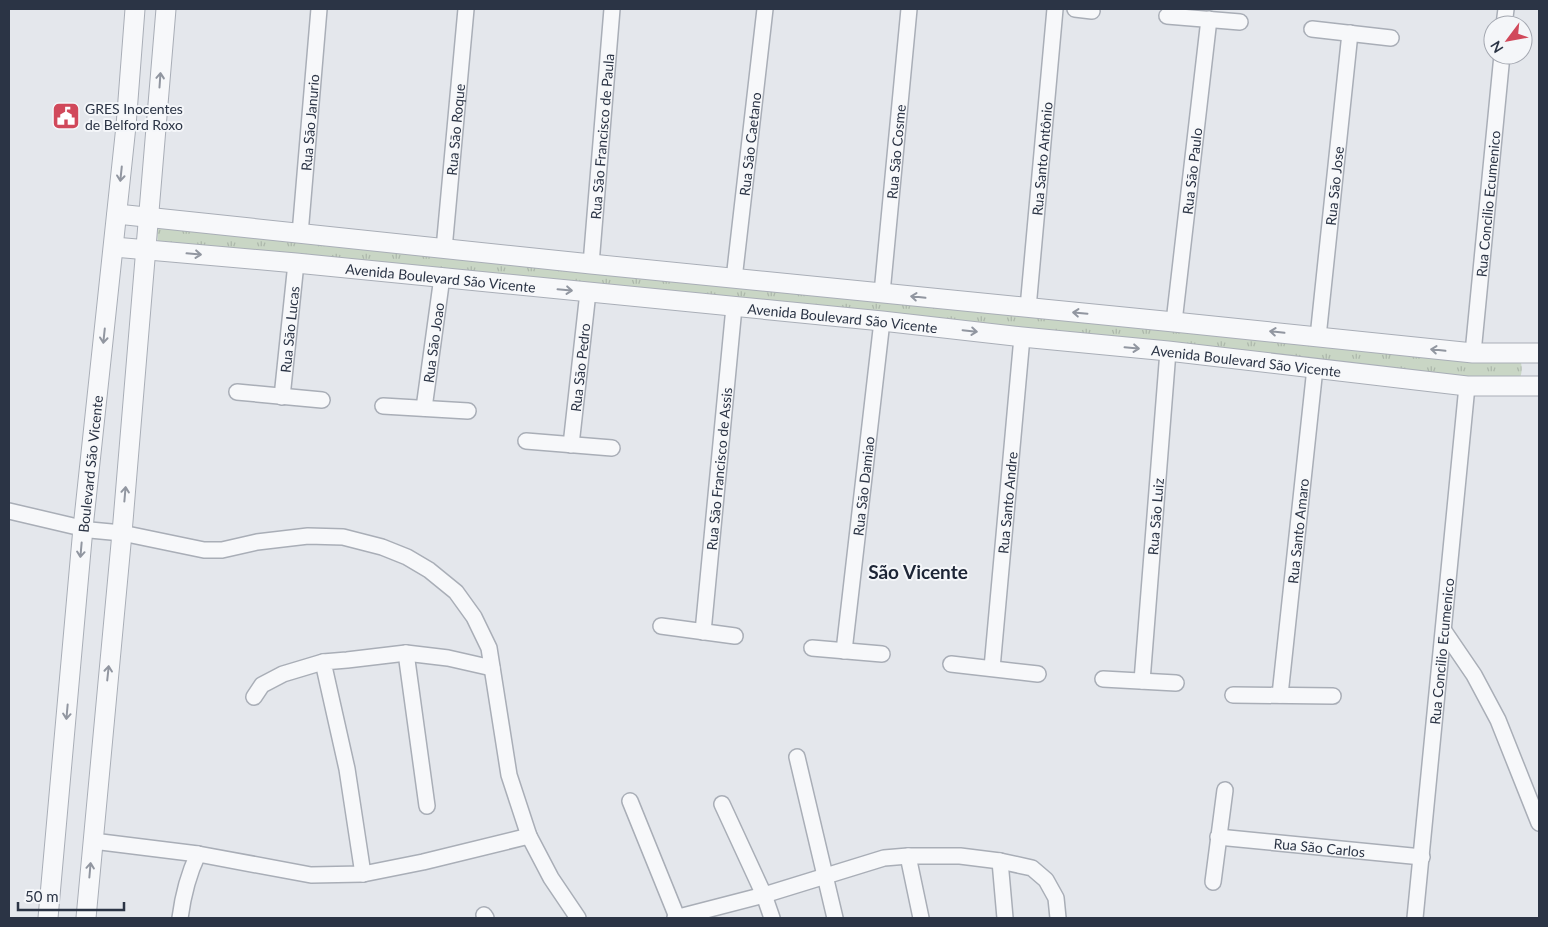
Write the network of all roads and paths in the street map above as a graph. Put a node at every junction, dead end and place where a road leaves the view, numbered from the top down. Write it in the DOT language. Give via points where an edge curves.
graph roads {
  1 [pos="135,9"];
  2 [pos="166,9"];
  3 [pos="319,9"];
  4 [pos="466,9"];
  5 [pos="612,9"];
  6 [pos="765,9"];
  7 [pos="909,9"];
  8 [pos="1054,9"];
  9 [pos="1075,9"];
  10 [pos="1092,11"];
  11 [pos="1167,16"];
  12 [pos="1209,19"];
  13 [pos="1240,22"];
  14 [pos="1312,29"];
  15 [pos="1350,33"];
  16 [pos="1391,38"];
  17 [pos="1501,65"];
  18 [pos="117,214"];
  19 [pos="148,219"];
  20 [pos="300,234"];
  21 [pos="114,247"];
  22 [pos="444,249"];
  23 [pos="146,250"];
  24 [pos="296,263"];
  25 [pos="592,264"];
  26 [pos="442,277"];
  27 [pos="734,279"];
  28 [pos="588,292"];
  29 [pos="882,293"];
  30 [pos="734,307"];
  31 [pos="1028,308"];
  32 [pos="882,321"];
  33 [pos="1174,322"];
  34 [pos="1022,337"];
  35 [pos="1318,337"];
  36 [pos="1168,351"];
  37 [pos="1539,353"];
  38 [pos="1473,354"];
  39 [pos="1315,368"];
  40 [pos="1467,386"];
  41 [pos="1539,386"];
  42 [pos="237,392"];
  43 [pos="282,397"];
  44 [pos="322,400"];
  45 [pos="383,406"];
  46 [pos="424,408"];
  47 [pos="468,411"];
  48 [pos="526,441"];
  49 [pos="571,445"];
  50 [pos="612,448"];
  51 [pos="9,511"];
  52 [pos="83,528"];
  53 [pos="122,532"];
  54 [pos="661,626"];
  55 [pos="1444,631"];
  56 [pos="703,632"];
  57 [pos="735,636"];
  58 [pos="812,648"];
  59 [pos="844,650"];
  60 [pos="406,653"];
  61 [pos="882,654"];
  62 [pos="323,662"];
  63 [pos="951,664"];
  64 [pos="492,668"];
  65 [pos="992,668"];
  66 [pos="1038,674"];
  67 [pos="1103,679"];
  68 [pos="1142,681"];
  69 [pos="1176,683"];
  70 [pos="1233,695"];
  71 [pos="1280,695"];
  72 [pos="1333,696"];
  73 [pos="254,697"];
  74 [pos="797,757"];
  75 [pos="1225,790"];
  76 [pos="630,801"];
  77 [pos="722,804"];
  78 [pos="427,806"];
  79 [pos="1539,823"];
  80 [pos="529,836"];
  81 [pos="1218,837"];
  82 [pos="93,841"];
  83 [pos="198,854"];
  84 [pos="908,856"];
  85 [pos="1422,857"];
  86 [pos="1000,861"];
  87 [pos="363,874"];
  88 [pos="825,876"];
  89 [pos="1212,882"];
  90 [pos="764,895"];
  91 [pos="683,917"];
  92 [pos="48,918"];
  93 [pos="86,918"];
  94 [pos="180,918"];
  95 [pos="578,918"];
  96 [pos="772,918"];
  97 [pos="835,918"];
  98 [pos="922,918"];
  99 [pos="1005,918"];
  100 [pos="1058,918"];
  101 [pos="1415,918"];
  1 -- 18 [label="street, Boulevard São Vicente, one-way"];
  19 -- 2 [label="street, one-way"];
  3 -- 20 [label="street, Rua Sāo Janurio"];
  4 -- 22 [label="street, Rua Sāo Roque"];
  5 -- 25 [label="street, Rua Sāo Francisco de Paula"];
  6 -- 27 [label="street, Rua Sāo Caetano"];
  7 -- 29 [label="street, Rua Sāo Cosme"];
  8 -- 31 [label="street, Rua Santo Antônio"];
  9 -- 10 [label="street"];
  11 -- 12 [label="street"];
  12 -- 13 [label="street"];
  12 -- 33 [label="street, Rua Sāo Paulo"];
  14 -- 15 [label="street"];
  15 -- 16 [label="street"];
  15 -- 35 [label="street, Rua Sāo Jose"];
  17 -- 38 [label="street, Rua Concilio Ecumenico"];
  18 -- 19 [label="street, Avenida Boulevard São Vicente"];
  18 -- 21 [label="street, Boulevard São Vicente"];
  19 -- 20 [label="street, Avenida Boulevard São Vicente"];
  19 -- 23 [label="street"];
  20 -- 22 [label="street, Avenida Boulevard São Vicente"];
  21 -- 23 [label="street, Avenida Boulevard São Vicente"];
  21 -- 52 [label="street, Boulevard São Vicente, one-way"];
  22 -- 25 [label="street, Avenida Boulevard São Vicente"];
  23 -- 24 [label="street, Avenida Boulevard São Vicente, one-way"];
  53 -- 23 [label="street, one-way"];
  24 -- 26 [label="street, Avenida Boulevard São Vicente"];
  24 -- 43 [label="street, Rua Sāo Lucas"];
  25 -- 27 [label="street, Avenida Boulevard São Vicente"];
  26 -- 28 [label="street, Avenida Boulevard São Vicente, one-way"];
  26 -- 46 [label="street, Rua Sāo Joao"];
  27 -- 29 [label="street, Avenida Boulevard São Vicente"];
  28 -- 30 [label="street, Avenida Boulevard São Vicente"];
  28 -- 49 [label="street, Rua Sāo Pedro"];
  31 -- 29 [label="street, Avenida Boulevard São Vicente, one-way"];
  30 -- 32 [label="street, Avenida Boulevard São Vicente"];
  30 -- 56 [label="street, Rua Sāo Francisco de Assis"];
  33 -- 31 [label="street, Avenida Boulevard São Vicente, one-way"];
  32 -- 34 [label="street, Avenida Boulevard São Vicente, one-way"];
  32 -- 59 [label="street, Rua Sāo Damiao"];
  35 -- 33 [label="street, Avenida Boulevard São Vicente, one-way"];
  34 -- 36 [label="street, Avenida Boulevard São Vicente, one-way"];
  34 -- 65 [label="street, Rua Santo Andre"];
  38 -- 35 [label="street, Avenida Boulevard São Vicente, one-way"];
  36 -- 39 [label="street, Avenida Boulevard São Vicente"];
  36 -- 68 [label="street, Rua Sāo Luiz"];
  37 -- 38 [label="street, Avenida Boulevard São Vicente"];
  39 -- 40 [label="street, Avenida Boulevard São Vicente"];
  39 -- 71 [label="street, Rua Santo Amaro"];
  40 -- 41 [label="street, Avenida Boulevard São Vicente"];
  40 -- 55 [label="street, Rua Concilio Ecumenico"];
  42 -- 43 [label="street"];
  43 -- 44 [label="street"];
  45 -- 46 [label="street"];
  46 -- 47 [label="street"];
  48 -- 49 [label="street"];
  49 -- 50 [label="street"];
  51 -- 52 [label="street"];
  52 -- 53 [label="street"];
  52 -- 92 [label="street, Boulevard São Vicente, one-way"];
  53 -- 64 [label="street" via="204,550 308,536 343,537 382,547 429,570 456,592 478,625"];
  82 -- 53 [label="street, one-way"];
  54 -- 56 [label="street"];
  55 -- 79 [label="street" via="1474,674 1498,720"];
  55 -- 85 [label="street, Rua Concilio Ecumenico"];
  56 -- 57 [label="street"];
  58 -- 59 [label="street"];
  59 -- 61 [label="street"];
  60 -- 62 [label="street"];
  60 -- 64 [label="street"];
  60 -- 78 [label="street"];
  62 -- 73 [label="street" via="283,674 262,685"];
  62 -- 87 [label="street" via="347,769"];
  63 -- 65 [label="street"];
  64 -- 80 [label="street" via="509,775"];
  65 -- 66 [label="street"];
  67 -- 68 [label="street"];
  68 -- 69 [label="street"];
  70 -- 71 [label="street"];
  71 -- 72 [label="street"];
  74 -- 88 [label="street"];
  75 -- 81 [label="street"];
  76 -- 91 [label="street"];
  77 -- 90 [label="street"];
  80 -- 87 [label="street"];
  80 -- 95 [label="street" via="551,878"];
  81 -- 85 [label="street, Rua São Carlos"];
  81 -- 89 [label="street"];
  82 -- 83 [label="street"];
  93 -- 82 [label="street, one-way"];
  83 -- 87 [label="street" via="311,875"];
  83 -- 94 [label="street" via="183,894"];
  84 -- 86 [label="street" via="960,856"];
  84 -- 88 [label="street" via="884,858"];
  84 -- 98 [label="street"];
  85 -- 101 [label="street, Rua Concilio Ecumenico"];
  86 -- 99 [label="street"];
  86 -- 100 [label="street" via="1032,868 1046,880 1056,898"];
  88 -- 90 [label="street"];
  88 -- 97 [label="street"];
  90 -- 91 [label="street"];
  90 -- 96 [label="street"];
}
